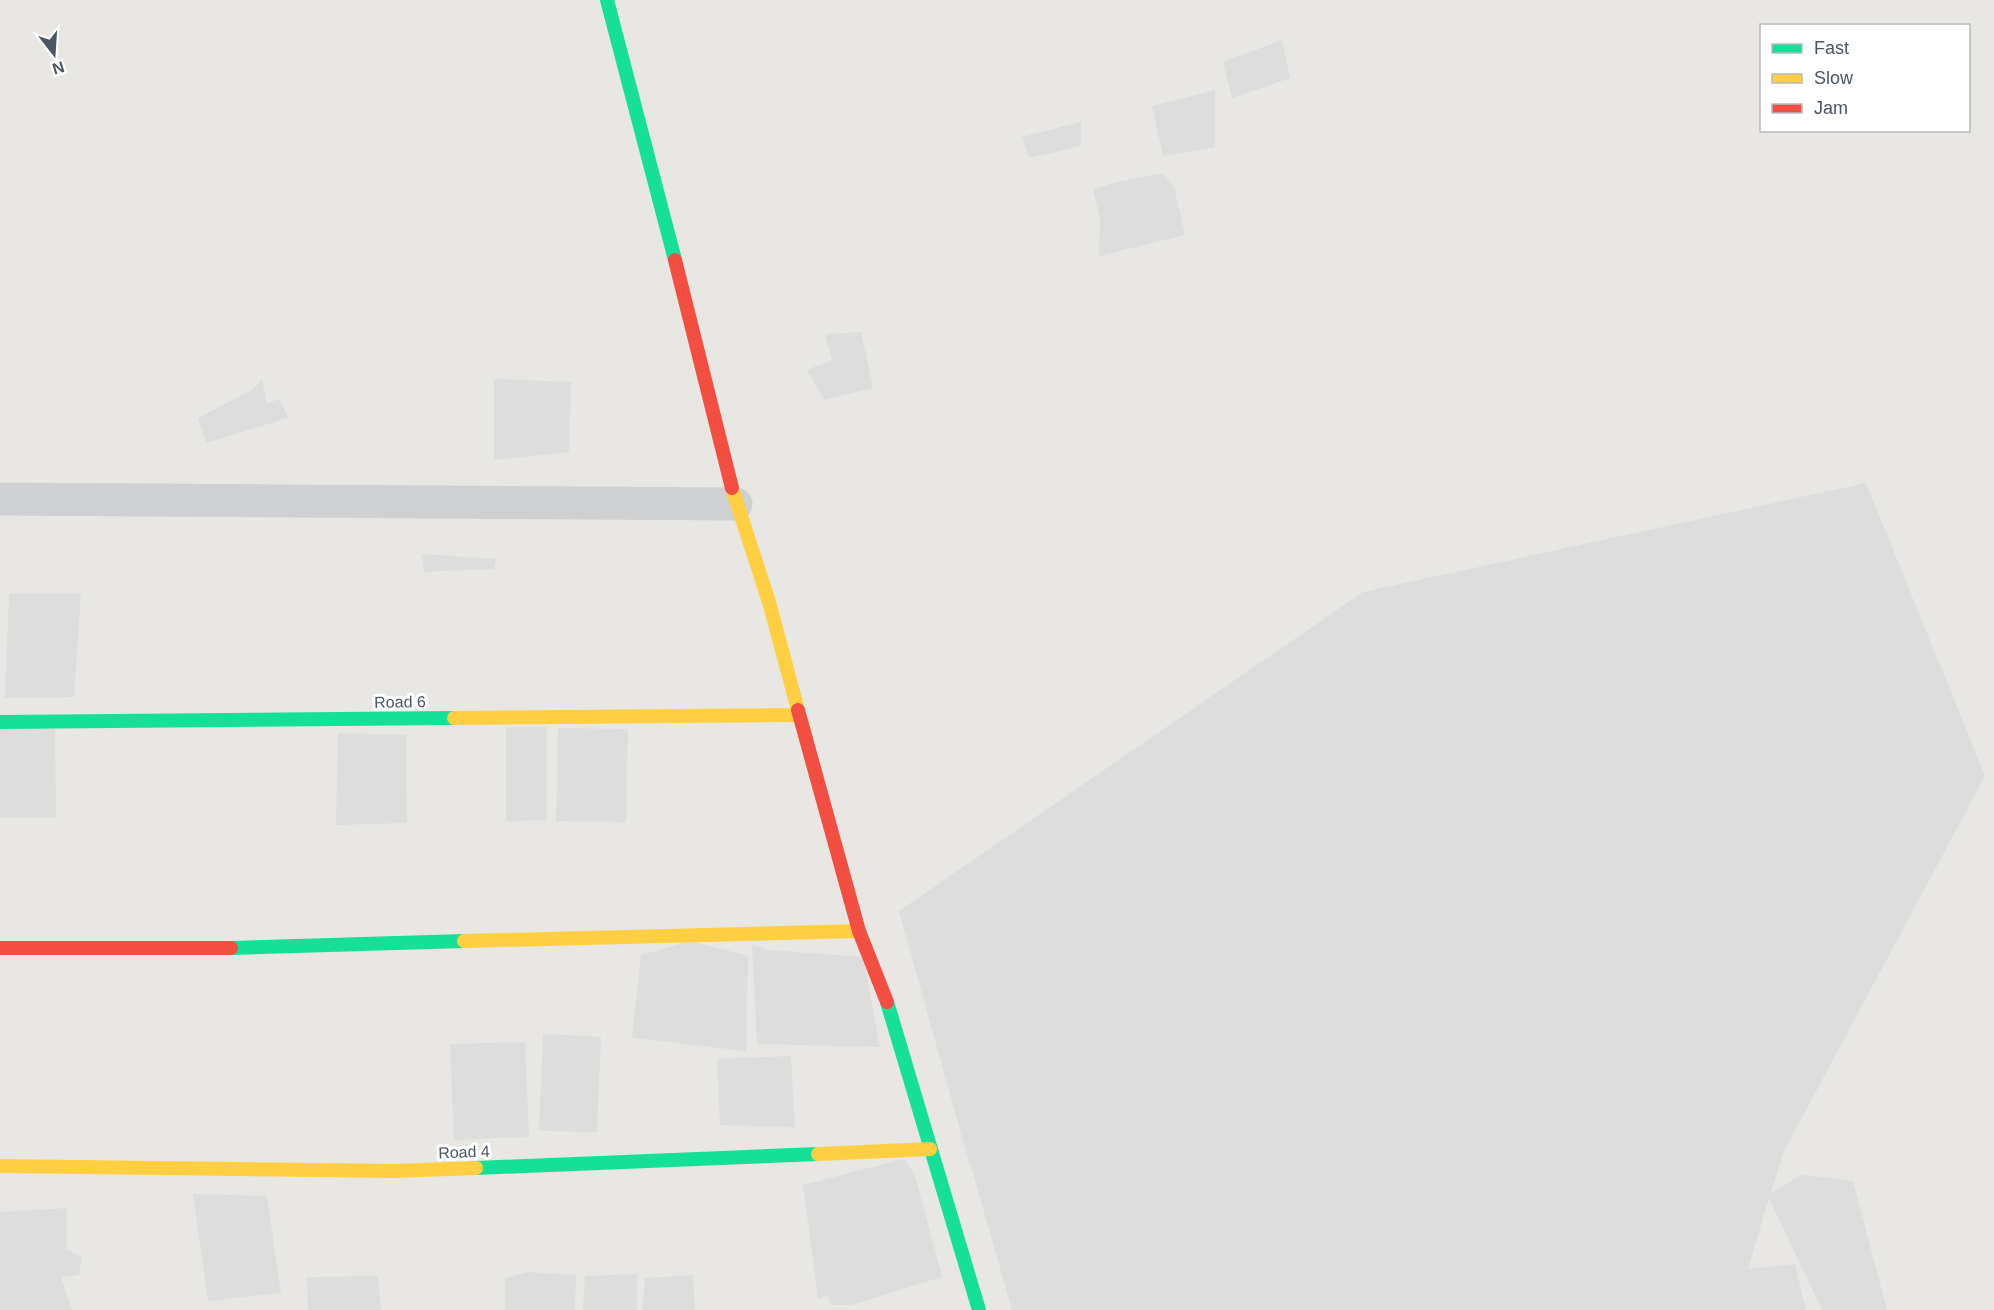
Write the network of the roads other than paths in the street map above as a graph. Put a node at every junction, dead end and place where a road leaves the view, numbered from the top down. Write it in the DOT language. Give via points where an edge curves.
graph roads {
  1 [pos="607,0"];
  2 [pos="0,499"];
  3 [pos="736,504"];
  4 [pos="800,715"];
  5 [pos="0,722"];
  6 [pos="859,931"];
  7 [pos="0,948"];
  8 [pos="930,1149"];
  9 [pos="0,1166"];
  10 [pos="980,1310"];
  1 -- 3 [label="street"];
  2 -- 3 [label="street"];
  3 -- 4 [label="street" via="769,602"];
  4 -- 5 [label="street, Road 6"];
  4 -- 6 [label="street"];
  6 -- 7 [label="street" via="178,949"];
  6 -- 8 [label="street" via="888,1005"];
  8 -- 9 [label="street, Road 4" via="394,1172"];
  8 -- 10 [label="street"];
}
